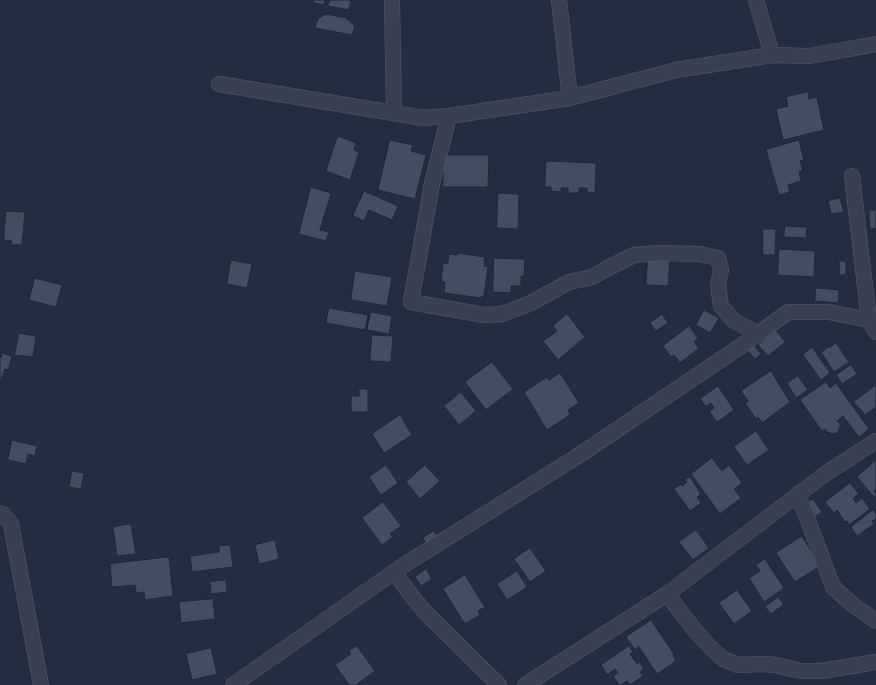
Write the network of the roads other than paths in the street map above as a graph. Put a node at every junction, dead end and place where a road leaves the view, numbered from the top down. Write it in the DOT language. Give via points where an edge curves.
graph roads {
  1 [pos="392,0"];
  2 [pos="559,0"];
  3 [pos="756,0"];
  4 [pos="876,44"];
  5 [pos="772,55"];
  6 [pos="219,84"];
  7 [pos="570,98"];
  8 [pos="394,113"];
  9 [pos="449,116"];
  10 [pos="852,176"];
  11 [pos="873,326"];
  12 [pos="758,333"];
  13 [pos="876,441"];
  14 [pos="798,494"];
  15 [pos="0,513"];
  16 [pos="394,572"];
  17 [pos="667,594"];
  18 [pos="876,621"];
  19 [pos="876,662"];
  20 [pos="41,685"];
  21 [pos="233,685"];
  22 [pos="499,685"];
  23 [pos="526,685"];
  1 -- 8 [label="street"];
  2 -- 7 [label="street"];
  3 -- 5 [label="street"];
  4 -- 5 [label="street" via="809,56"];
  5 -- 7 [label="street" via="676,70"];
  6 -- 8 [label="street"];
  7 -- 9 [label="street"];
  8 -- 9 [label="street" via="423,118"];
  9 -- 12 [label="street" via="432,184 411,302 484,315 502,314 531,303 568,282 592,277 634,255 700,254 718,258 721,270 718,285 721,306 734,321"];
  10 -- 11 [label="street"];
  11 -- 12 [label="street" via="829,312 788,312"];
  12 -- 16 [label="street" via="581,454"];
  13 -- 14 [label="street"];
  14 -- 17 [label="street"];
  14 -- 18 [label="street" via="833,587"];
  15 -- 20 [label="street" via="11,524"];
  16 -- 21 [label="street"];
  16 -- 22 [label="street" via="428,615"];
  17 -- 19 [label="street" via="709,646 723,659 738,665 763,664 802,671 821,671"];
  17 -- 23 [label="street"];
}
